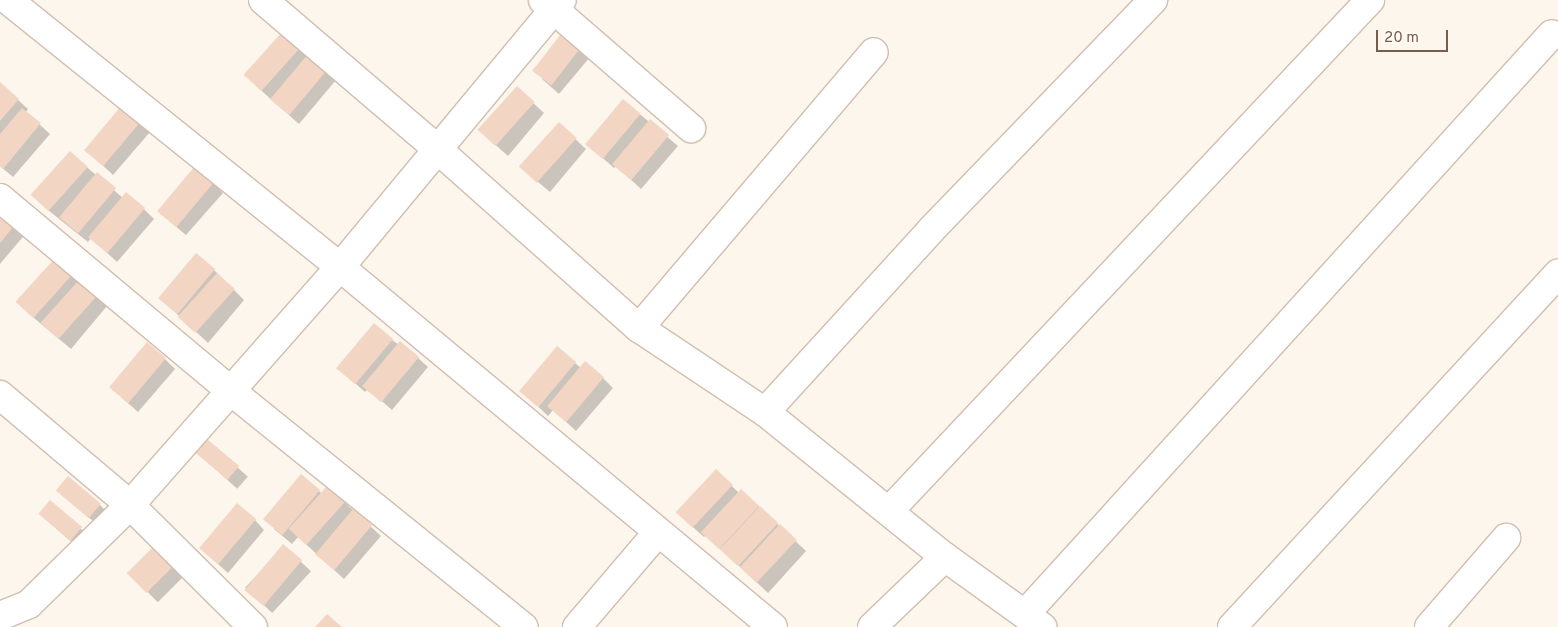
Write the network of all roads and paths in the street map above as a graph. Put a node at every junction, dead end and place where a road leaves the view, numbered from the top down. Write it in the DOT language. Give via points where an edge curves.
graph roads {
  1 [pos="8,0"];
  2 [pos="262,0"];
  3 [pos="1153,0"];
  4 [pos="1370,0"];
  5 [pos="553,3"];
  6 [pos="1552,34"];
  7 [pos="874,52"];
  8 [pos="691,128"];
  9 [pos="436,148"];
  10 [pos="0,198"];
  11 [pos="340,267"];
  12 [pos="1558,274"];
  13 [pos="639,328"];
  14 [pos="231,391"];
  15 [pos="0,395"];
  16 [pos="765,412"];
  17 [pos="130,505"];
  18 [pos="889,510"];
  19 [pos="658,532"];
  20 [pos="1506,538"];
  21 [pos="945,557"];
  22 [pos="0,616"];
  23 [pos="1034,620"];
  24 [pos="253,627"];
  25 [pos="524,627"];
  26 [pos="577,627"];
  27 [pos="773,627"];
  28 [pos="872,627"];
  29 [pos="1232,627"];
  30 [pos="1429,627"];
  1 -- 11 [label="street"];
  2 -- 9 [label="street"];
  3 -- 16 [label="street" via="931,230"];
  4 -- 18 [label="street"];
  5 -- 8 [label="street"];
  5 -- 9 [label="street"];
  6 -- 23 [label="street"];
  7 -- 13 [label="street"];
  9 -- 11 [label="street"];
  9 -- 13 [label="street"];
  10 -- 14 [label="street"];
  11 -- 14 [label="street"];
  11 -- 19 [label="street"];
  12 -- 29 [label="street"];
  13 -- 16 [label="street"];
  14 -- 17 [label="street"];
  14 -- 25 [label="street"];
  15 -- 17 [label="street"];
  16 -- 18 [label="street"];
  17 -- 22 [label="street" via="29,604"];
  17 -- 24 [label="street"];
  18 -- 21 [label="street"];
  19 -- 26 [label="street"];
  19 -- 27 [label="street"];
  20 -- 30 [label="street"];
  21 -- 23 [label="street"];
  21 -- 28 [label="street"];
}
